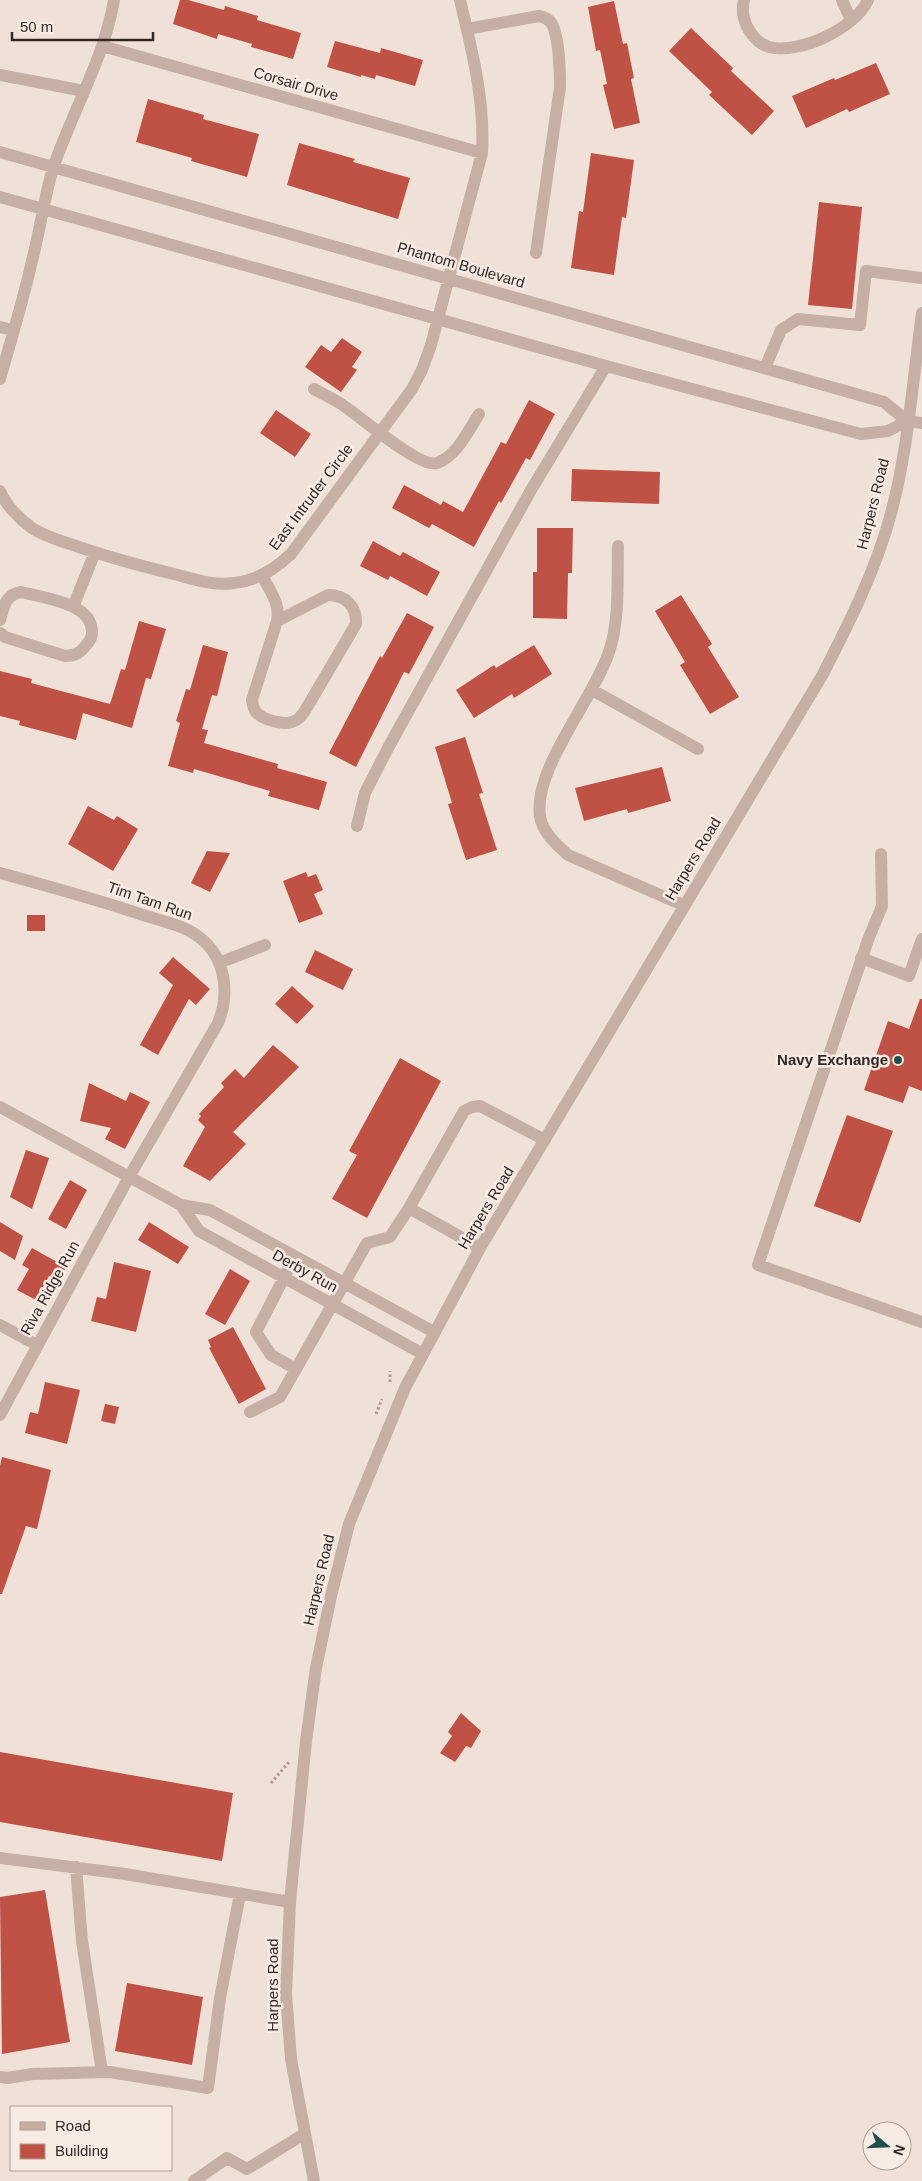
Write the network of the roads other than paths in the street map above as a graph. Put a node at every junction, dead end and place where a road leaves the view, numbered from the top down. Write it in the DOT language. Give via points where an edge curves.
graph roads {
  1 [pos="114,0"];
  2 [pos="460,0"];
  3 [pos="744,0"];
  4 [pos="842,0"];
  5 [pos="868,0"];
  6 [pos="851,20"];
  7 [pos="467,29"];
  8 [pos="102,46"];
  9 [pos="0,75"];
  10 [pos="84,91"];
  11 [pos="0,152"];
  12 [pos="482,153"];
  13 [pos="54,168"];
  14 [pos="0,197"];
  15 [pos="42,209"];
  16 [pos="536,253"];
  17 [pos="922,278"];
  18 [pos="449,279"];
  19 [pos="922,313"];
  20 [pos="438,320"];
  21 [pos="0,327"];
  22 [pos="13,330"];
  23 [pos="606,366"];
  24 [pos="765,368"];
  25 [pos="0,379"];
  26 [pos="314,390"];
  27 [pos="479,414"];
  28 [pos="907,421"];
  29 [pos="922,423"];
  30 [pos="380,433"];
  31 [pos="0,493"];
  32 [pos="618,546"];
  33 [pos="95,552"];
  34 [pos="262,576"];
  35 [pos="73,607"];
  36 [pos="0,620"];
  37 [pos="277,621"];
  38 [pos="0,633"];
  39 [pos="592,690"];
  40 [pos="698,748"];
  41 [pos="357,826"];
  42 [pos="882,854"];
  43 [pos="0,873"];
  44 [pos="683,905"];
  45 [pos="922,938"];
  46 [pos="265,945"];
  47 [pos="861,958"];
  48 [pos="219,963"];
  49 [pos="0,1107"];
  50 [pos="545,1140"];
  51 [pos="129,1177"];
  52 [pos="181,1205"];
  53 [pos="409,1208"];
  54 [pos="480,1248"];
  55 [pos="295,1256"];
  56 [pos="283,1278"];
  57 [pos="344,1283"];
  58 [pos="332,1305"];
  59 [pos="922,1322"];
  60 [pos="0,1325"];
  61 [pos="434,1332"];
  62 [pos="37,1345"];
  63 [pos="423,1354"];
  64 [pos="296,1369"];
  65 [pos="250,1412"];
  66 [pos="0,1415"];
  67 [pos="0,1858"];
  68 [pos="76,1868"];
  69 [pos="240,1894"];
  70 [pos="290,1902"];
  71 [pos="102,2072"];
  72 [pos="0,2077"];
  73 [pos="304,2134"];
  74 [pos="248,2175"];
  75 [pos="194,2181"];
  76 [pos="314,2181"];
  1 -- 8 [label="street"];
  2 -- 7 [label="street, East Intruder Circle"];
  3 -- 6 [label="street" via="744,18 748,28 767,47 781,49 826,37"];
  4 -- 6 [label="street"];
  5 -- 6 [label="street"];
  7 -- 12 [label="street, East Intruder Circle" via="481,97"];
  7 -- 16 [label="street" via="539,16 547,18 552,25 560,66 560,87"];
  8 -- 10 [label="street"];
  8 -- 12 [label="street, Corsair Drive"];
  9 -- 10 [label="street"];
  10 -- 13 [label="street"];
  11 -- 13 [label="street, Phantom Boulevard"];
  12 -- 18 [label="street, East Intruder Circle"];
  13 -- 15 [label="street"];
  13 -- 18 [label="street, Phantom Boulevard"];
  14 -- 15 [label="street"];
  15 -- 20 [label="street"];
  15 -- 22 [label="street"];
  17 -- 24 [label="street" via="866,271 860,325 798,319 781,330"];
  18 -- 20 [label="street, East Intruder Circle"];
  18 -- 24 [label="street, Phantom Boulevard"];
  19 -- 28 [label="street, Harpers Road"];
  20 -- 23 [label="street"];
  20 -- 30 [label="street, East Intruder Circle" via="422,370"];
  21 -- 22 [label="street"];
  22 -- 25 [label="street"];
  23 -- 28 [label="street" via="861,434 888,431"];
  23 -- 41 [label="street" via="531,490 388,748 365,794"];
  24 -- 28 [label="street, Phantom Boulevard" via="884,402"];
  26 -- 30 [label="street" via="342,405"];
  27 -- 30 [label="street" via="456,450 438,463 424,462"];
  28 -- 29 [label="street"];
  28 -- 44 [label="street, Harpers Road" via="890,516 873,570 823,674"];
  30 -- 34 [label="street, East Intruder Circle" via="290,554"];
  31 -- 33 [label="street, East Intruder Circle" via="16,514 32,527"];
  32 -- 39 [label="street" via="615,619 610,651"];
  33 -- 34 [label="street, East Intruder Circle" via="209,583 233,584"];
  33 -- 35 [label="street"];
  34 -- 37 [label="street" via="277,604"];
  35 -- 36 [label="street" via="21,592 6,600"];
  35 -- 38 [label="street" via="84,612 92,631 90,641 81,652 72,656 22,643"];
  37 -- 37 [label="street" via="252,700 258,715 281,723 300,718 356,624 357,615 348,601 328,595"];
  39 -- 40 [label="street"];
  39 -- 44 [label="street" via="544,776 539,797 540,817 552,840 568,855"];
  42 -- 47 [label="street" via="882,906"];
  43 -- 48 [label="street, Tim Tam Run" via="185,928 205,943"];
  44 -- 50 [label="street, Harpers Road"];
  45 -- 47 [label="street" via="909,976"];
  46 -- 48 [label="street"];
  47 -- 59 [label="street" via="758,1266"];
  48 -- 51 [label="street, Tim Tam Run" via="224,979 222,1014"];
  49 -- 51 [label="street, Derby Run"];
  50 -- 53 [label="street" via="480,1106 472,1107 464,1111"];
  50 -- 54 [label="street, Harpers Road"];
  51 -- 52 [label="street, Derby Run"];
  51 -- 62 [label="street, Riva Ridge Run"];
  52 -- 55 [label="street, Derby Run" via="210,1210"];
  52 -- 56 [label="street, Derby Run" via="200,1231"];
  53 -- 54 [label="street"];
  53 -- 57 [label="street" via="390,1237 367,1243"];
  54 -- 61 [label="street, Harpers Road"];
  55 -- 56 [label="street"];
  55 -- 57 [label="street, Derby Run"];
  56 -- 58 [label="street, Derby Run"];
  56 -- 64 [label="street" via="256,1332 271,1355"];
  57 -- 58 [label="street"];
  57 -- 61 [label="street, Derby Run"];
  58 -- 63 [label="street, Derby Run"];
  58 -- 64 [label="street"];
  60 -- 62 [label="street"];
  61 -- 63 [label="street, Harpers Road"];
  62 -- 66 [label="street, Riva Ridge Run"];
  63 -- 70 [label="street, Harpers Road" via="405,1388 349,1524 330,1596 306,1741"];
  64 -- 65 [label="street" via="280,1397"];
  67 -- 68 [label="street"];
  68 -- 69 [label="street"];
  68 -- 71 [label="street" via="82,1941"];
  69 -- 70 [label="street"];
  69 -- 71 [label="street" via="220,1998 208,2088"];
  70 -- 73 [label="street, Harpers Road" via="286,1994 291,2059"];
  71 -- 72 [label="street"];
  73 -- 74 [label="street"];
  73 -- 76 [label="street, Harpers Road"];
  74 -- 75 [label="street" via="226,2158"];
}
